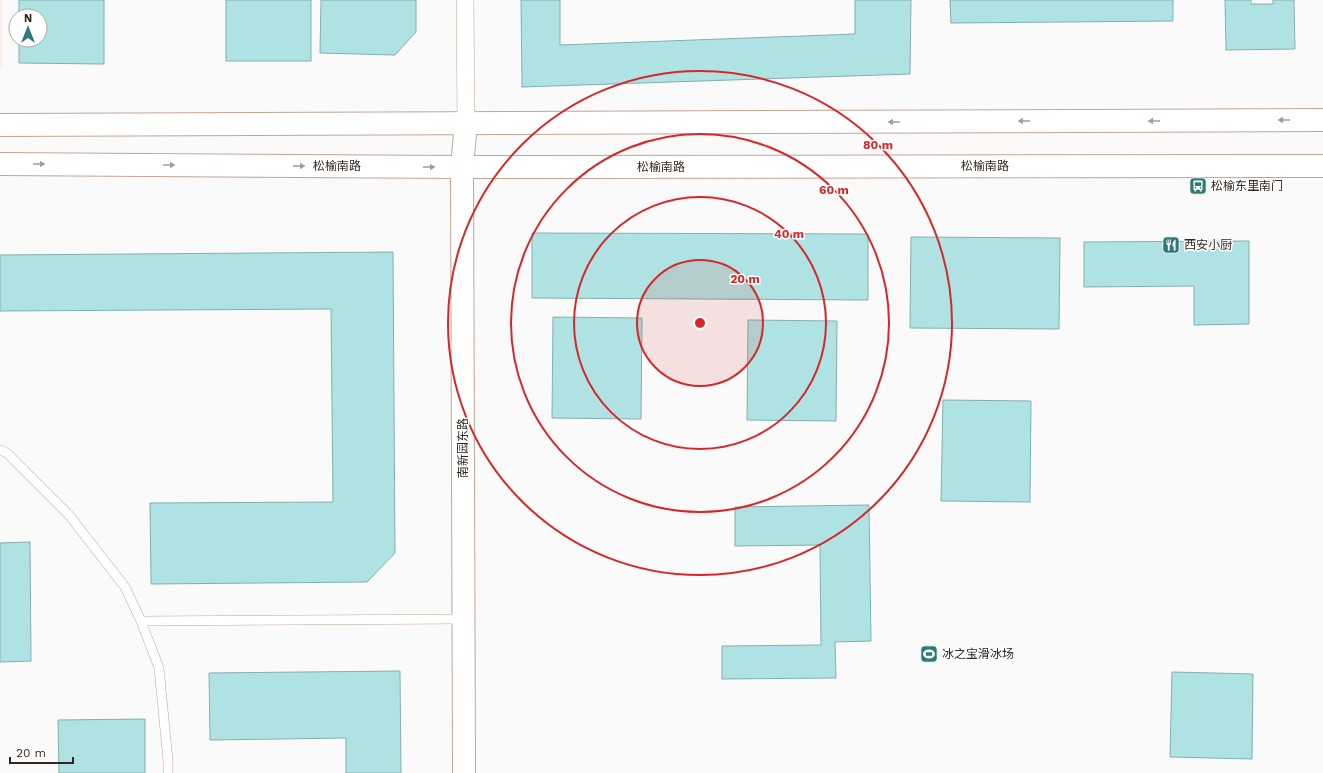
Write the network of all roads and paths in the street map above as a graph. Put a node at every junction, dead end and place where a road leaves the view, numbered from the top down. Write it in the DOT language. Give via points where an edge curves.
graph roads {
  1 [pos="465,0"];
  2 [pos="1323,120"];
  3 [pos="466,123"];
  4 [pos="0,125"];
  5 [pos="0,164"];
  6 [pos="1323,166"];
  7 [pos="462,167"];
  8 [pos="0,450"];
  9 [pos="464,619"];
  10 [pos="141,621"];
  11 [pos="168,773"];
  12 [pos="464,773"];
  1 -- 3 [label="street"];
  2 -- 3 [label="main road, one-way"];
  3 -- 4 [label="main road"];
  3 -- 7 [label="main road, 南新园东路"];
  5 -- 7 [label="main road, 松榆南路, one-way"];
  6 -- 7 [label="main road, 松榆南路"];
  7 -- 9 [label="main road, 南新园东路"];
  8 -- 10 [label="lane" via="7,453 69,515 125,587"];
  9 -- 10 [label="lane"];
  9 -- 12 [label="main road, 南新园东路"];
  10 -- 11 [label="lane" via="159,668"];
}
